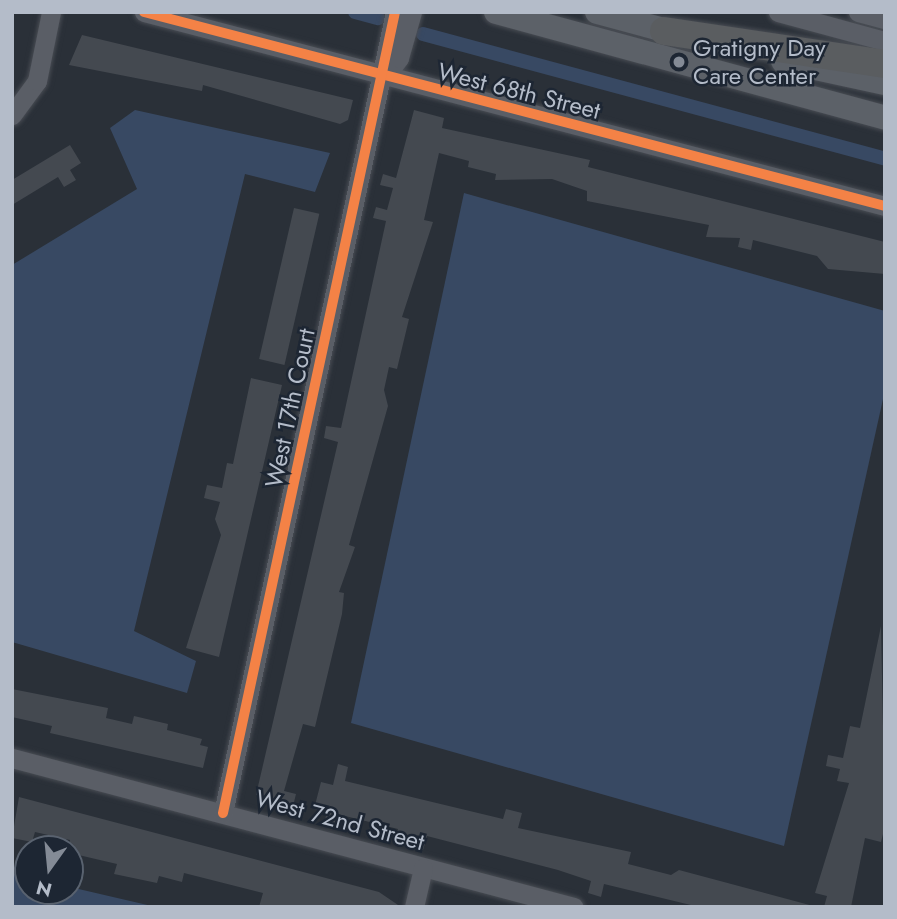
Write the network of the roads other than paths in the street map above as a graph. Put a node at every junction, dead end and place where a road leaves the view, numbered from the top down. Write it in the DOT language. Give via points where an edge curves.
graph roads {
  1 [pos="51,12"];
  2 [pos="144,12"];
  3 [pos="395,12"];
  4 [pos="412,12"];
  5 [pos="496,12"];
  6 [pos="597,12"];
  7 [pos="778,12"];
  8 [pos="858,12"];
  9 [pos="885,19"];
  10 [pos="664,31"];
  11 [pos="885,41"];
  12 [pos="885,64"];
  13 [pos="384,78"];
  14 [pos="885,83"];
  15 [pos="12,115"];
  16 [pos="885,118"];
  17 [pos="885,205"];
  18 [pos="12,758"];
  19 [pos="223,813"];
  20 [pos="423,867"];
  21 [pos="515,899"];
  22 [pos="414,907"];
  23 [pos="574,907"];
  1 -- 15 [label="street" via="37,81"];
  2 -- 13 [label="street, West 68th Street"];
  3 -- 13 [label="street, West 17th Court"];
  4 -- 13 [label="street, West 17th Court" via="398,58"];
  5 -- 16 [label="main road"];
  6 -- 10 [label="main road"];
  7 -- 11 [label="street"];
  8 -- 9 [label="street"];
  10 -- 12 [label="highway"];
  10 -- 14 [label="main road"];
  13 -- 17 [label="street, West 68th Street"];
  13 -- 19 [label="street, West 17th Court"];
  18 -- 19 [label="street, West 72nd Street"];
  19 -- 20 [label="street, West 72nd Street"];
  20 -- 21 [label="street, West 72nd Street"];
  20 -- 22 [label="street"];
  21 -- 23 [label="street, West 72nd Street"];
}
